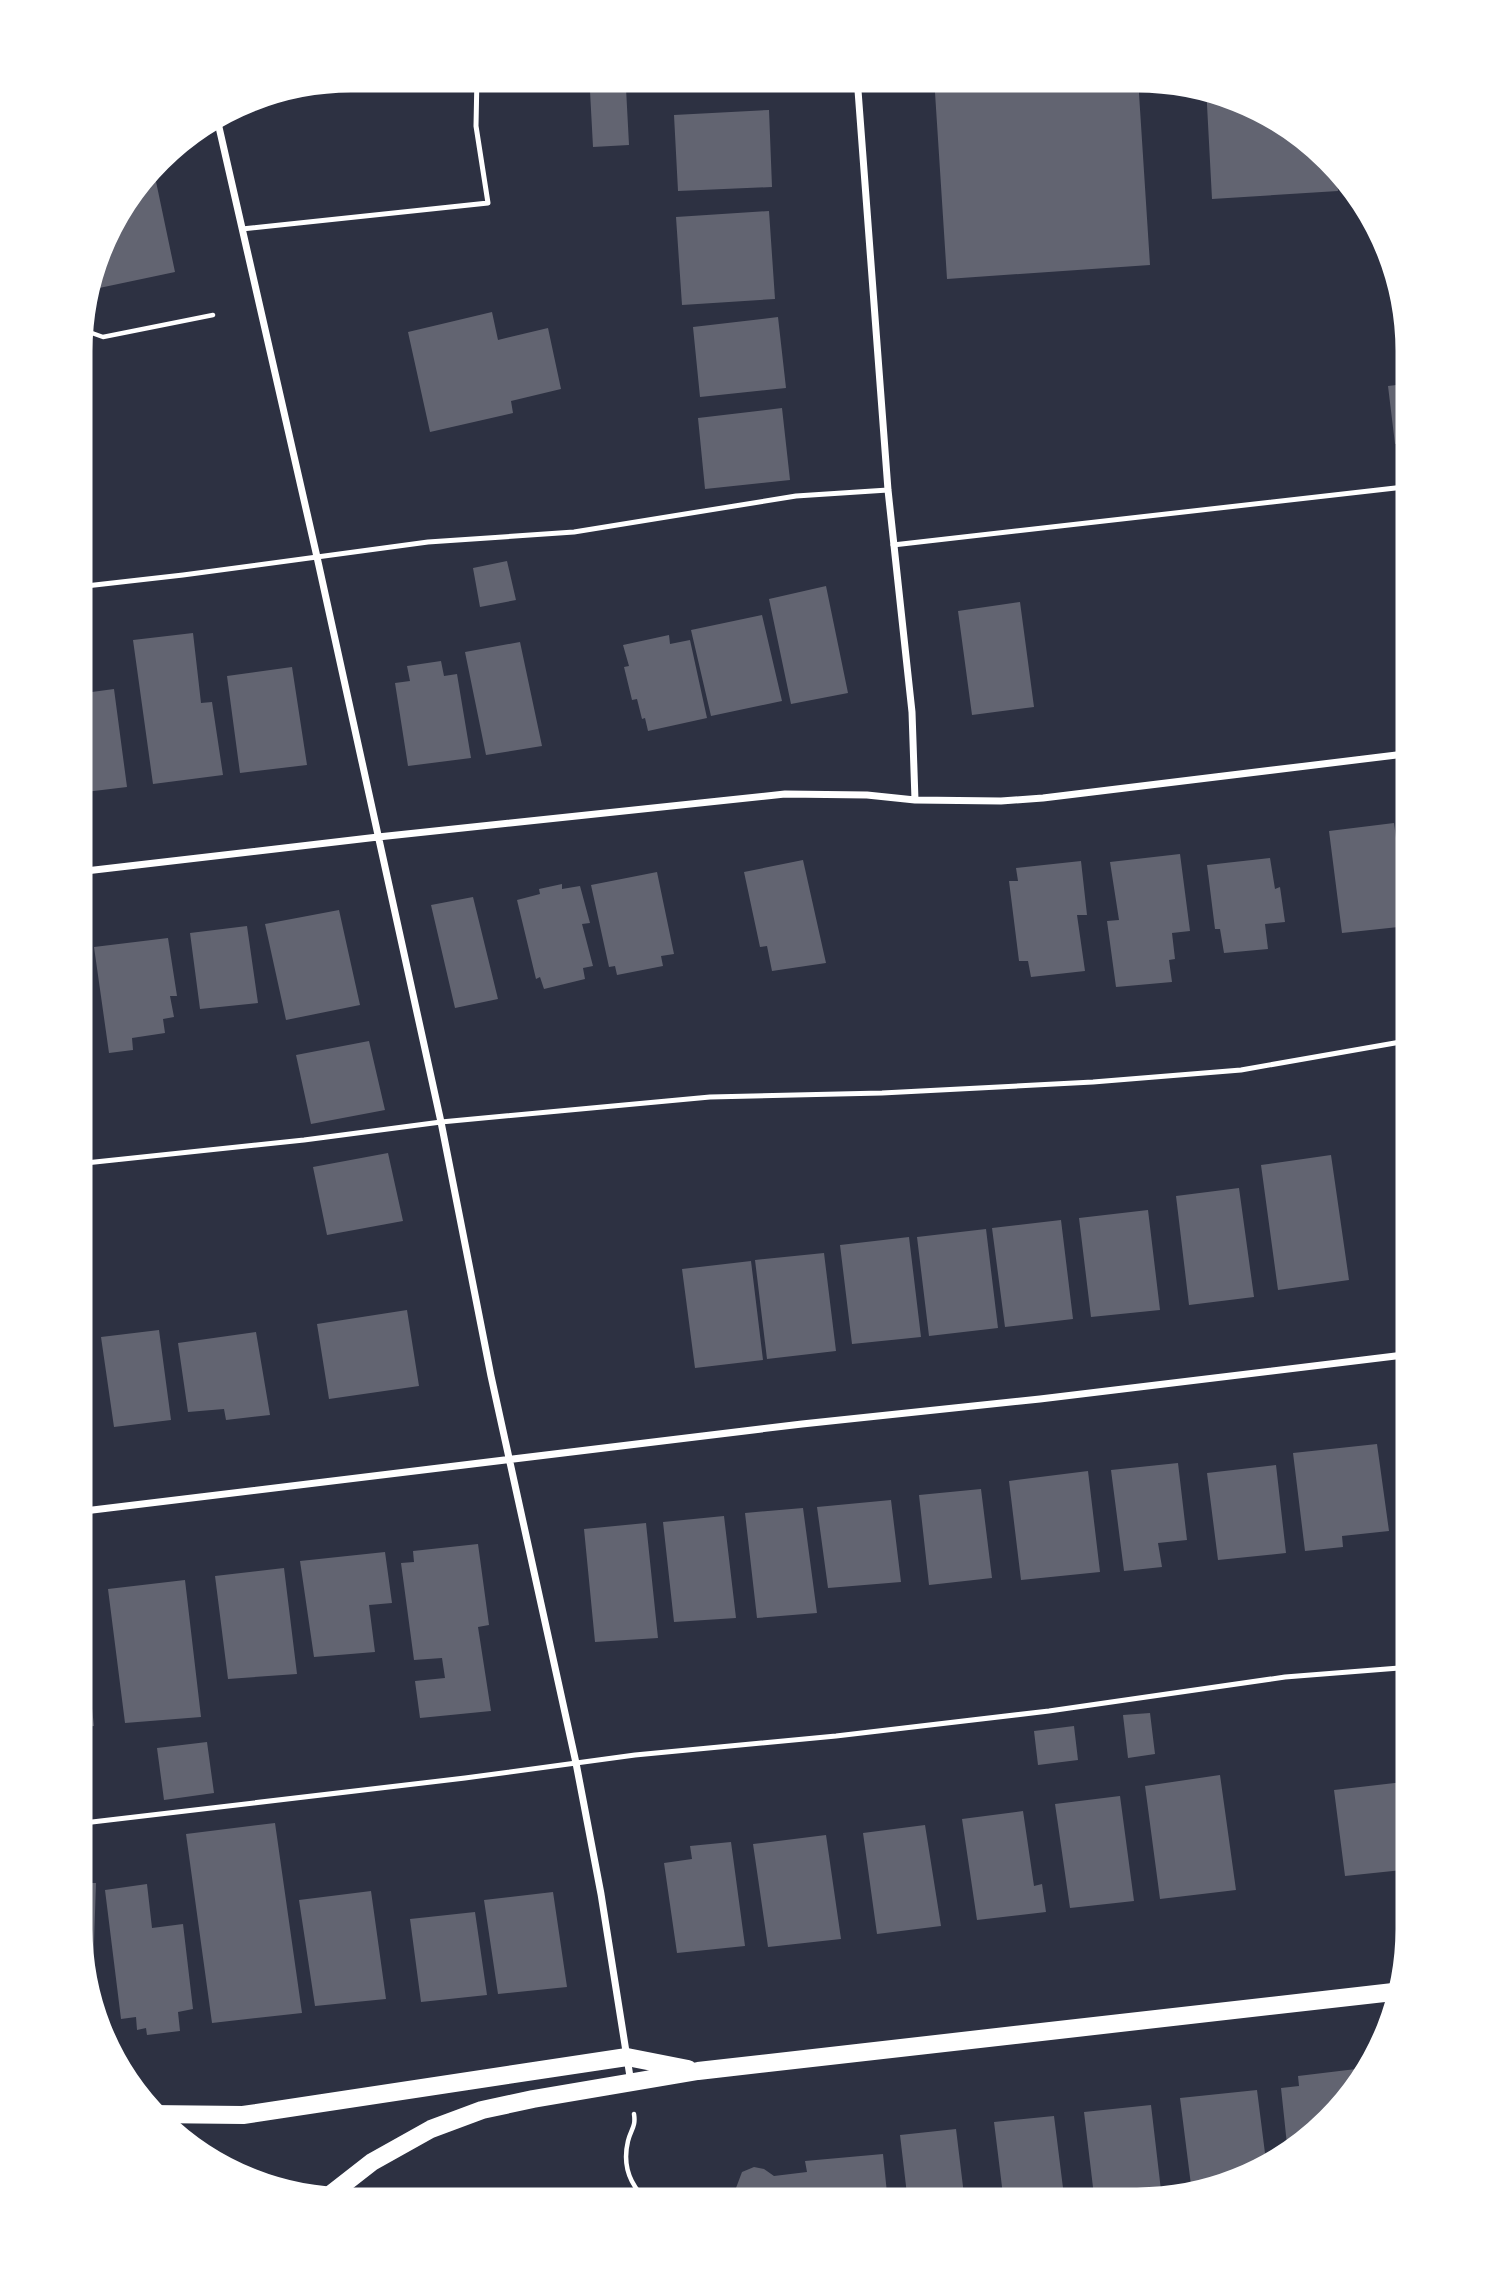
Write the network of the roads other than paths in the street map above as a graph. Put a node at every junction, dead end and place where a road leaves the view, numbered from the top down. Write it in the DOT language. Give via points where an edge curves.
graph roads {
  1 [pos="477,88"];
  2 [pos="858,88"];
  3 [pos="218,124"];
  4 [pos="242,229"];
  5 [pos="1401,487"];
  6 [pos="888,490"];
  7 [pos="893,545"];
  8 [pos="317,557"];
  9 [pos="88,586"];
  10 [pos="1401,754"];
  11 [pos="915,800"];
  12 [pos="378,837"];
  13 [pos="88,871"];
  14 [pos="1401,1042"];
  15 [pos="441,1122"];
  16 [pos="88,1163"];
  17 [pos="1401,1355"];
  18 [pos="510,1460"];
  19 [pos="88,1511"];
  20 [pos="1401,1668"];
  21 [pos="576,1763"];
  22 [pos="88,1822"];
  23 [pos="1393,1992"];
  24 [pos="627,2057"];
  25 [pos="698,2071"];
  26 [pos="631,2083"];
  27 [pos="163,2114"];
  28 [pos="336,2191"];
  1 -- 4 [label="lane" via="476,126 488,203"];
  2 -- 6 [label="street"];
  3 -- 4 [label="street"];
  4 -- 8 [label="street"];
  5 -- 7 [label="lane"];
  6 -- 7 [label="street"];
  6 -- 8 [label="lane" via="796,496 574,532 428,542"];
  7 -- 11 [label="street" via="912,712"];
  8 -- 9 [label="lane"];
  8 -- 12 [label="street"];
  10 -- 11 [label="street" via="1042,799"];
  11 -- 12 [label="street" via="785,794"];
  12 -- 13 [label="street"];
  12 -- 15 [label="street"];
  14 -- 15 [label="lane" via="1227,1071 1067,1084 710,1097"];
  15 -- 16 [label="lane"];
  15 -- 18 [label="street"];
  17 -- 18 [label="street"];
  18 -- 19 [label="street"];
  18 -- 21 [label="street"];
  20 -- 21 [label="lane" via="1285,1677 1049,1711"];
  21 -- 22 [label="lane"];
  21 -- 24 [label="street"];
  23 -- 25 [label="main road"];
  24 -- 25 [label="main road"];
  24 -- 26 [label="street"];
  24 -- 27 [label="main road" via="243,2115"];
  25 -- 26 [label="main road"];
  26 -- 28 [label="main road" via="482,2110 431,2129 372,2162"];
}
